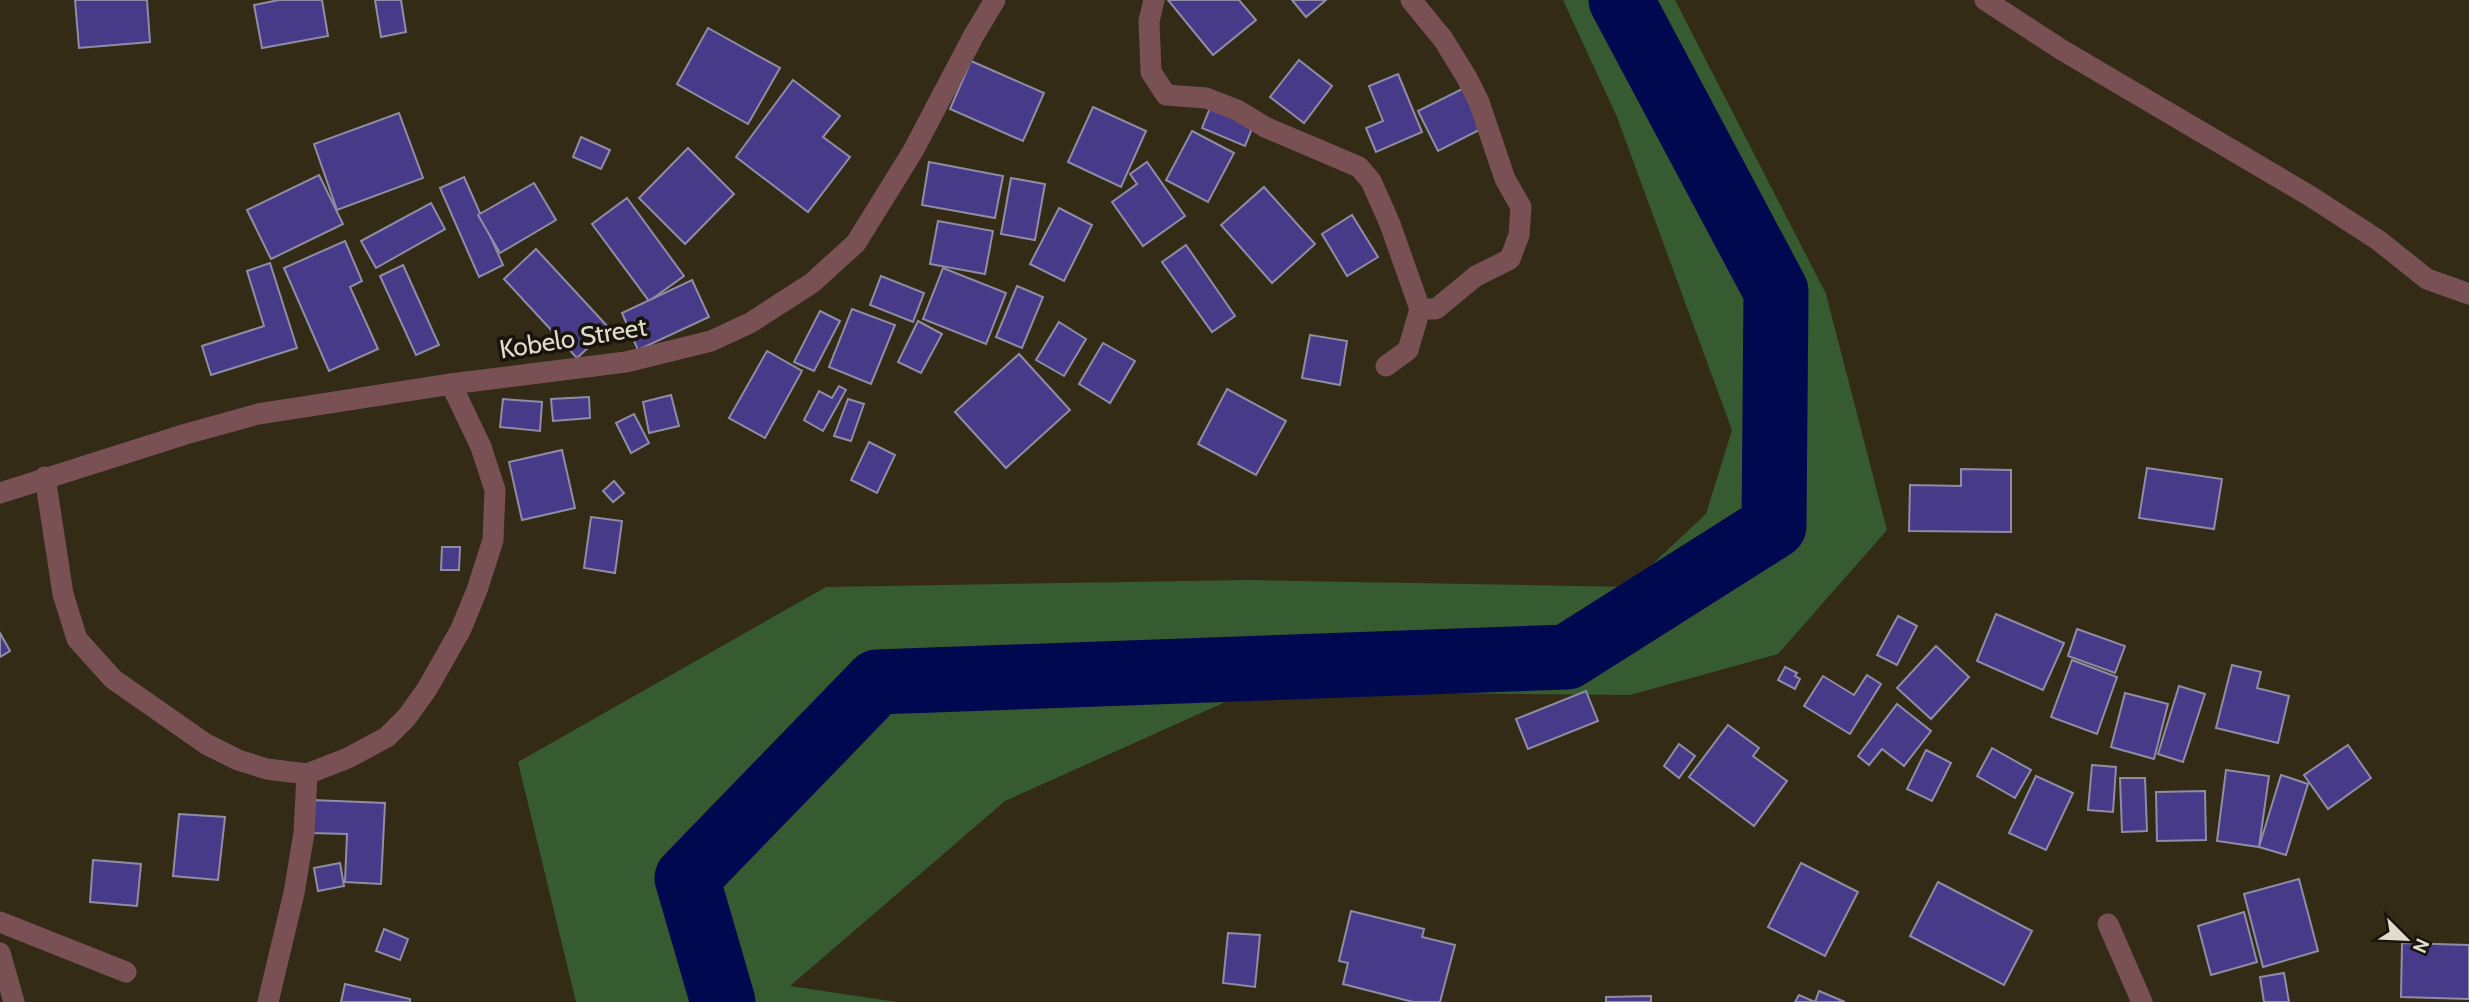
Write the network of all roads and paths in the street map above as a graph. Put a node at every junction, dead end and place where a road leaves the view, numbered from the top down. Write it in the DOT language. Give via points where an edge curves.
graph roads {
  1 [pos="995,0"];
  2 [pos="1154,0"];
  3 [pos="1411,0"];
  4 [pos="1985,0"];
  5 [pos="2469,294"];
  6 [pos="1420,309"];
  7 [pos="1386,366"];
  8 [pos="451,384"];
  9 [pos="45,477"];
  10 [pos="0,493"];
  11 [pos="307,774"];
  12 [pos="0,922"];
  13 [pos="2108,924"];
  14 [pos="0,953"];
  15 [pos="126,972"];
  16 [pos="15,1002"];
  17 [pos="268,1002"];
  18 [pos="2142,1002"];
  1 -- 8 [label="street, Kobelo Street" via="867,227 812,283 750,323 711,341 626,362"];
  2 -- 6 [label="street" via="1149,21 1151,72 1166,95 1206,98 1359,167 1371,181 1390,224"];
  3 -- 6 [label="street" via="1467,78 1505,179 1521,207 1519,235 1510,259 1476,276 1436,309"];
  4 -- 5 [label="street" via="2310,195 2427,279"];
  6 -- 7 [label="street" via="1408,350"];
  8 -- 9 [label="street, Kobelo Street" via="258,414"];
  8 -- 11 [label="street" via="481,447 495,490 493,540 477,590 461,629 407,717 387,737"];
  9 -- 10 [label="street, Kobelo Street"];
  9 -- 11 [label="street" via="63,594 77,639 113,679 206,744 267,769"];
  11 -- 17 [label="street" via="294,893"];
  12 -- 15 [label="street"];
  13 -- 18 [label="street"];
  14 -- 16 [label="street"];
}
